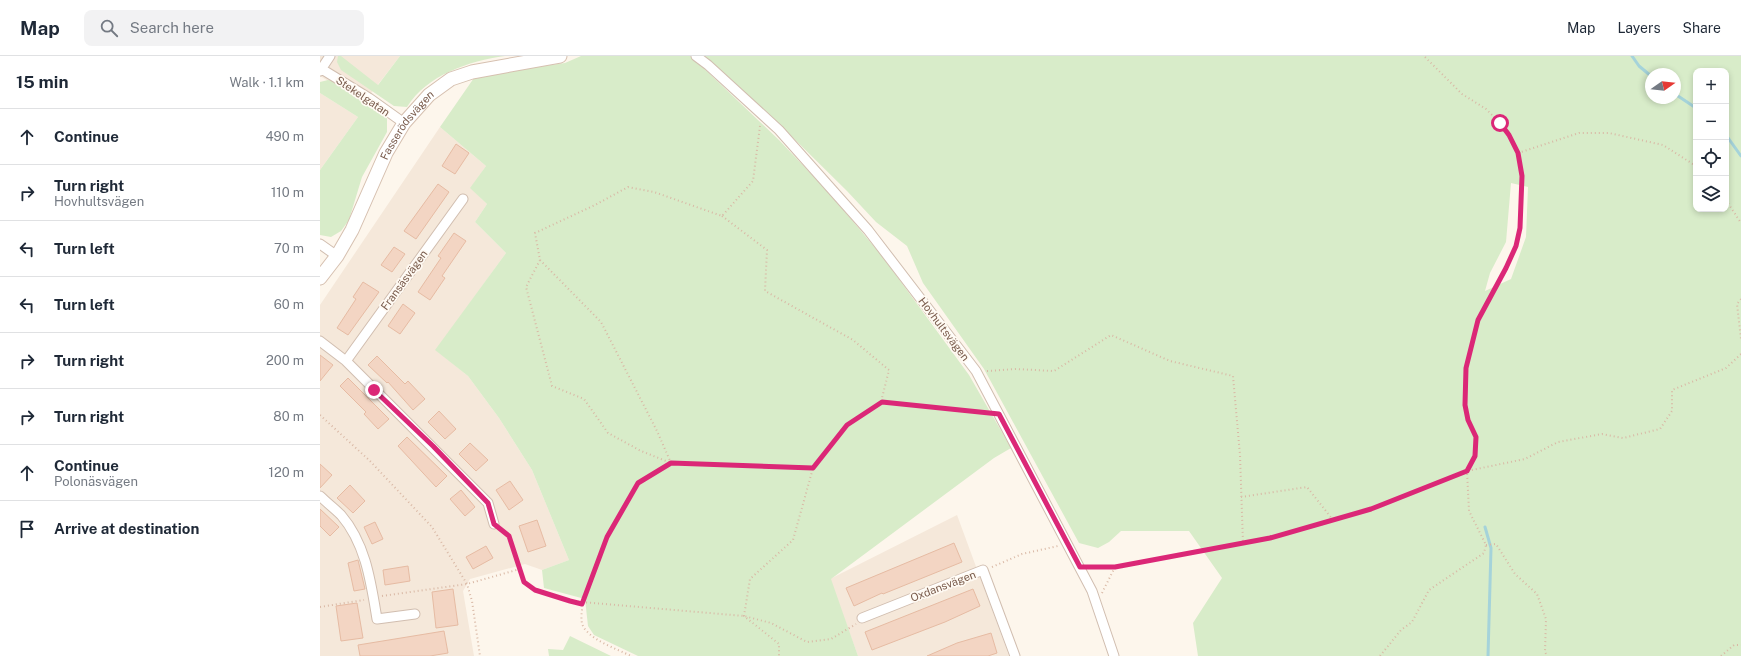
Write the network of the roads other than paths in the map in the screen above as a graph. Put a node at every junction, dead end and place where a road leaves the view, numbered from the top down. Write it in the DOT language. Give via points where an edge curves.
graph roads {
  1 [pos="330,56"];
  2 [pos="560,56"];
  3 [pos="696,56"];
  4 [pos="321,69"];
  5 [pos="404,123"];
  6 [pos="463,199"];
  7 [pos="320,244"];
  8 [pos="337,256"];
  9 [pos="320,278"];
  10 [pos="320,341"];
  11 [pos="346,361"];
  12 [pos="320,496"];
  13 [pos="494,524"];
  14 [pos="415,614"];
  15 [pos="862,618"];
  16 [pos="1015,656"];
  17 [pos="1114,656"];
  1 -- 4 [label="street, Stekelgatan"];
  2 -- 5 [label="street, Fasserödsvägen" via="472,72 451,79 429,95"];
  3 -- 17 [label="street, Hovhultsvägen" via="779,130 868,230 976,372 1092,591"];
  4 -- 5 [label="street, Stekelgatan"];
  5 -- 8 [label="street, Fasserödsvägen" via="386,153 352,230"];
  6 -- 11 [label="street, Fransäsvägen"];
  7 -- 8 [label="street"];
  8 -- 9 [label="street, Fasserödsvägen"];
  10 -- 11 [label="street"];
  11 -- 13 [label="street" via="488,503"];
  12 -- 14 [label="street" via="341,516 365,558 377,619"];
  15 -- 16 [label="street, Oxdansvägen" via="983,570"];
}
